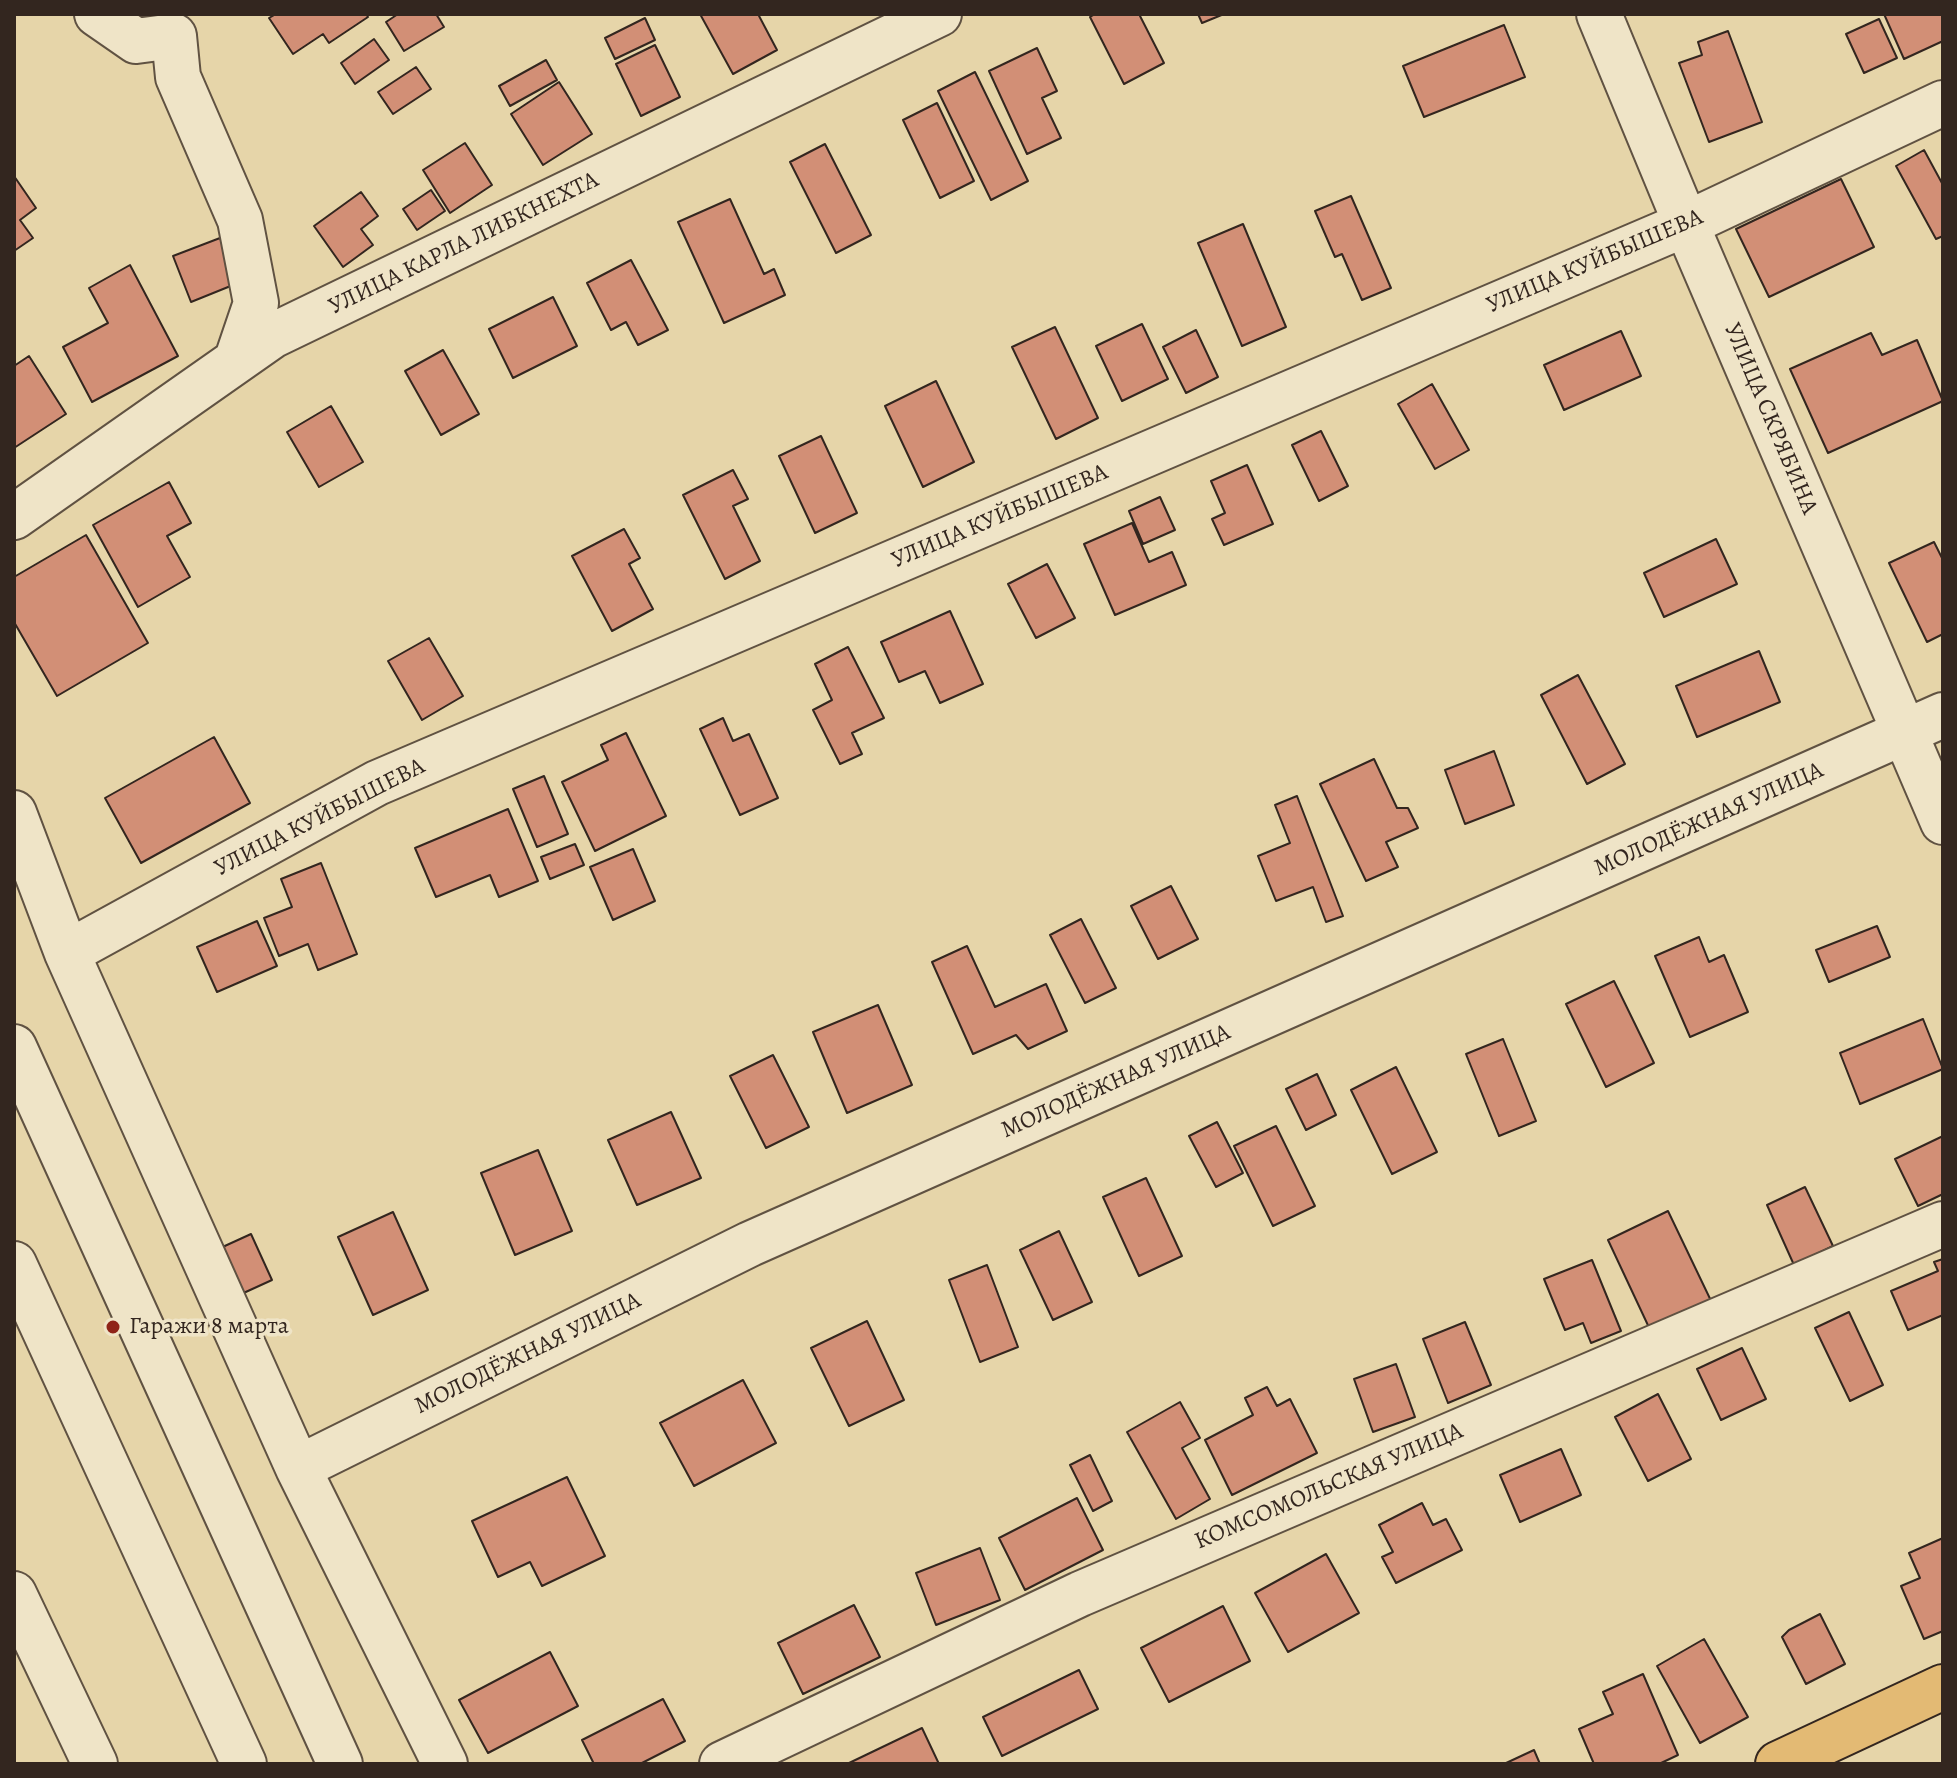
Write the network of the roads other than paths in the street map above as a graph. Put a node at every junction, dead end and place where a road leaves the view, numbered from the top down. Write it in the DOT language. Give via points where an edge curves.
graph roads {
  1 [pos="97,14"];
  2 [pos="939,14"];
  3 [pos="1599,14"];
  4 [pos="179,25"];
  5 [pos="1943,103"];
  6 [pos="1686,224"];
  7 [pos="237,359"];
  8 [pos="14,517"];
  9 [pos="1924,724"];
  10 [pos="14,813"];
  11 [pos="1943,822"];
  12 [pos="67,953"];
  13 [pos="14,1047"];
  14 [pos="1943,1224"];
  15 [pos="14,1264"];
  16 [pos="298,1468"];
  17 [pos="14,1594"];
  18 [pos="1943,1687"];
  19 [pos="773,1753"];
  20 [pos="95,1764"];
  21 [pos="244,1764"];
  22 [pos="340,1764"];
  23 [pos="445,1764"];
  24 [pos="722,1764"];
  25 [pos="1778,1764"];
  1 -- 4 [label="street" via="136,41"];
  2 -- 7 [label="street, УЛИЦА КАРЛА ЛИБКНЕХТА" via="272,336"];
  3 -- 6 [label="street, УЛИЦА СКРЯБИНА"];
  4 -- 7 [label="street" via="178,77 240,220 256,303"];
  5 -- 6 [label="street, УЛИЦА КУЙБЫШЕВА"];
  6 -- 9 [label="street, УЛИЦА СКРЯБИНА"];
  6 -- 12 [label="street, УЛИЦА КУЙБЫШЕВА" via="377,783"];
  7 -- 8 [label="street, УЛИЦА КАРЛА ЛИБКНЕХТА"];
  9 -- 11 [label="street, УЛИЦА СКРЯБИНА"];
  9 -- 16 [label="street, МОЛОДЁЖНАЯ УЛИЦА" via="750,1244"];
  10 -- 12 [label="street"];
  12 -- 16 [label="street"];
  13 -- 22 [label="street"];
  14 -- 19 [label="street, КОМСОМОЛЬСКАЯ УЛИЦА" via="1080,1594"];
  15 -- 21 [label="street"];
  16 -- 23 [label="street"];
  17 -- 20 [label="street"];
  18 -- 25 [label="main road"];
  19 -- 24 [label="street, КОМСОМОЛЬСКАЯ УЛИЦА"];
}
